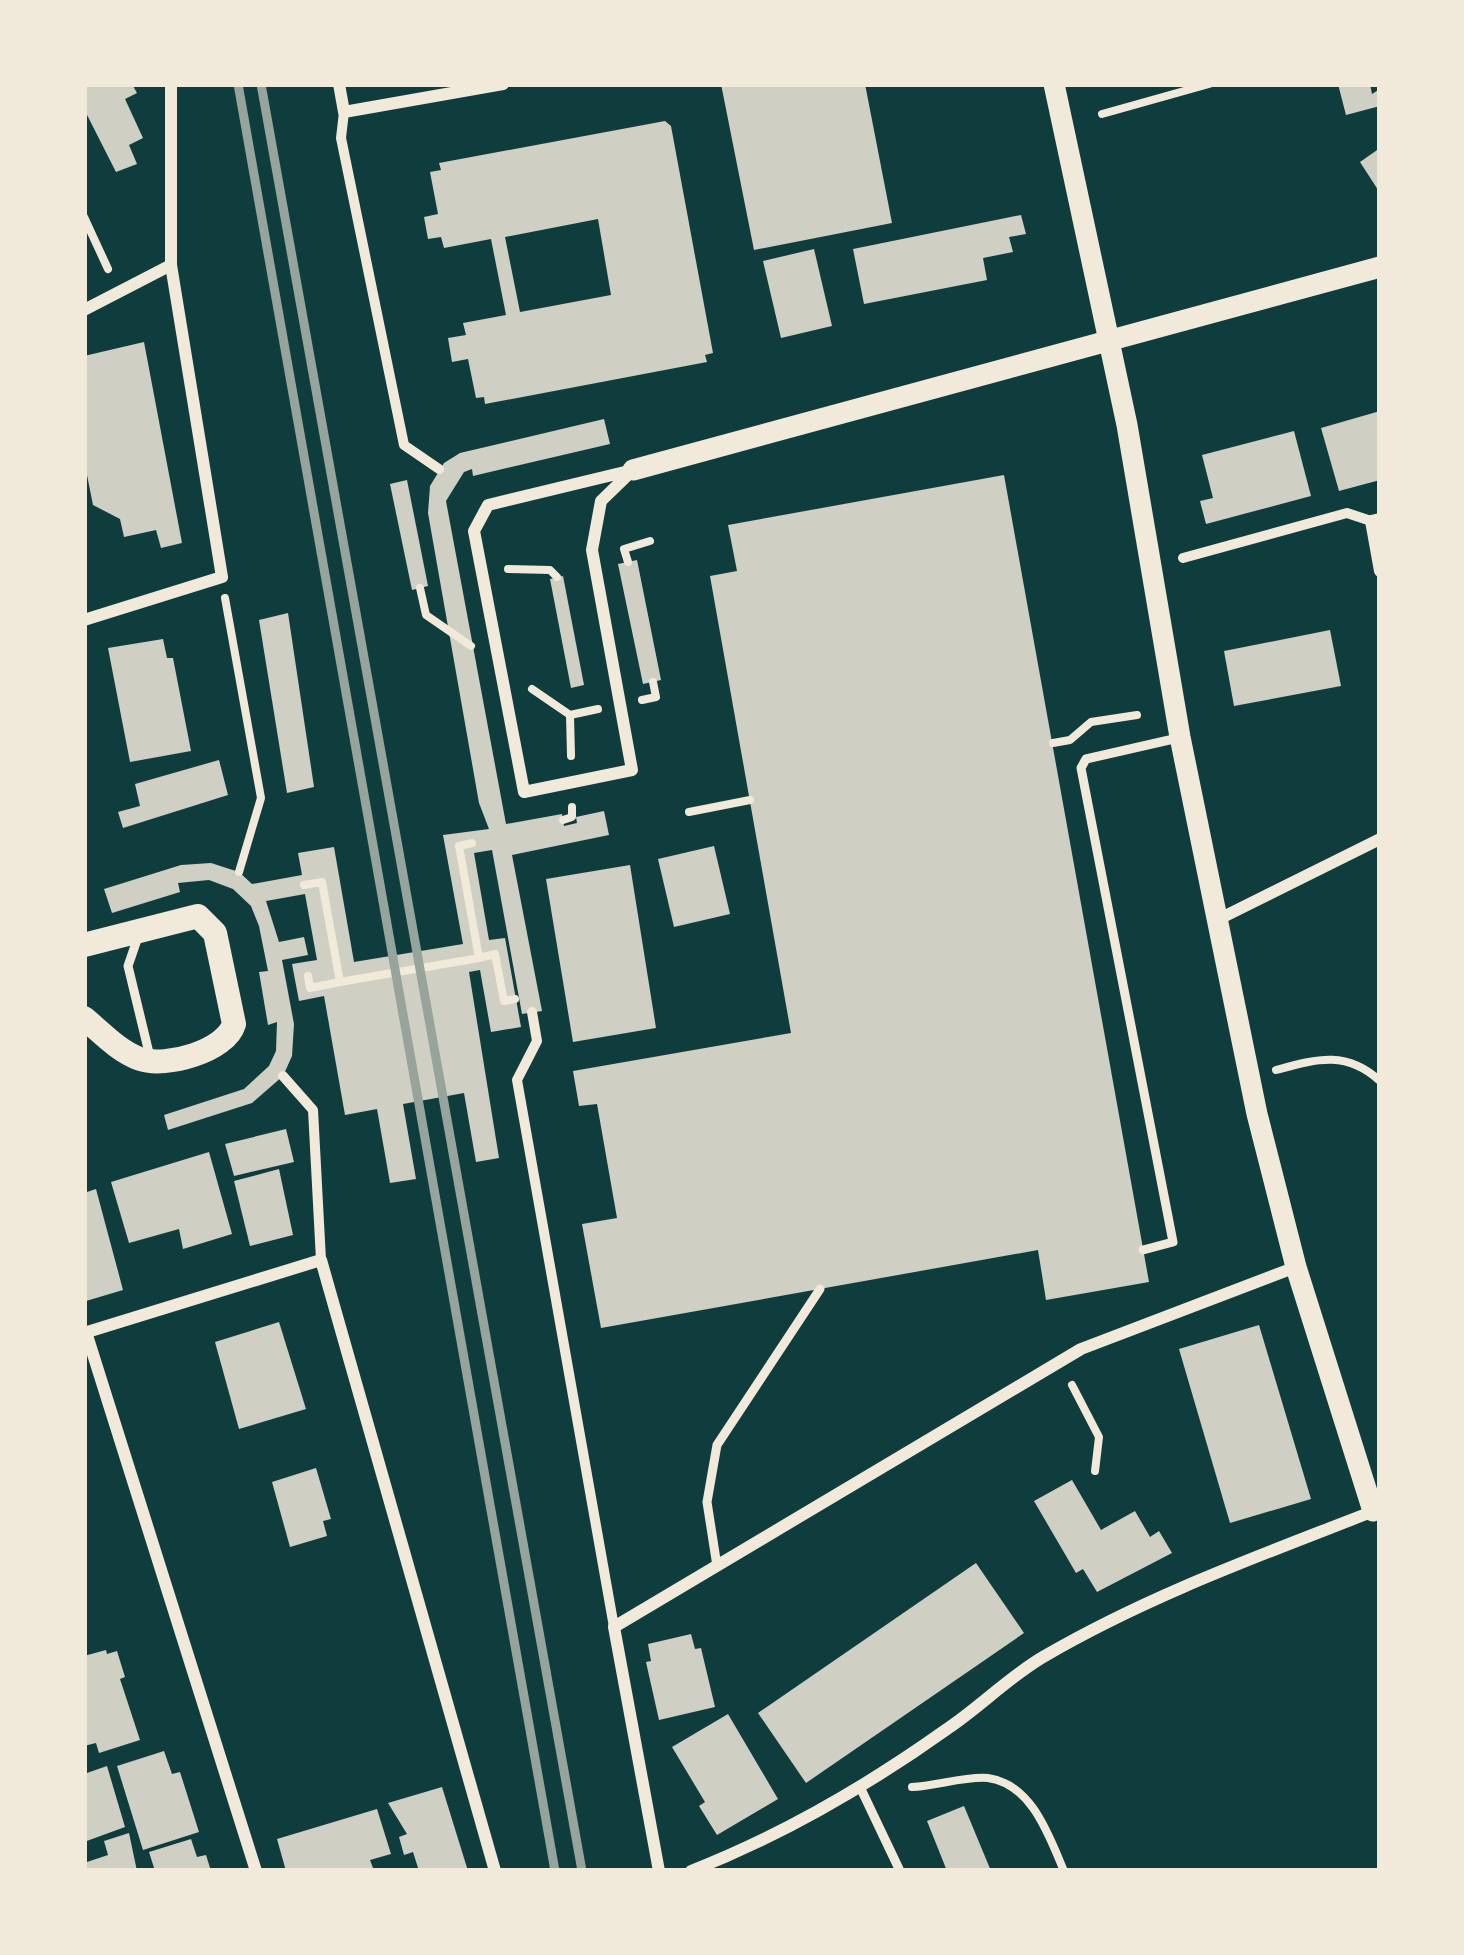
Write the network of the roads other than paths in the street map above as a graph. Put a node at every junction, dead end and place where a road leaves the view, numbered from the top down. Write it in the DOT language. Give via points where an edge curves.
graph roads {
  1 [pos="171,84"];
  2 [pos="339,84"];
  3 [pos="502,84"];
  4 [pos="1054,84"];
  5 [pos="344,112"];
  6 [pos="172,265"];
  7 [pos="1380,267"];
  8 [pos="84,310"];
  9 [pos="1108,342"];
  10 [pos="439,470"];
  11 [pos="633,470"];
  12 [pos="1375,520"];
  13 [pos="1183,558"];
  14 [pos="1380,571"];
  15 [pos="84,620"];
  16 [pos="1180,737"];
  17 [pos="1380,839"];
  18 [pos="1215,921"];
  19 [pos="142,926"];
  20 [pos="84,945"];
  21 [pos="532,1012"];
  22 [pos="84,1018"];
  23 [pos="151,1062"];
  24 [pos="283,1076"];
  25 [pos="1143,1250"];
  26 [pos="321,1260"];
  27 [pos="1296,1267"];
  28 [pos="820,1289"];
  29 [pos="85,1333"];
  30 [pos="1377,1510"];
  31 [pos="717,1566"];
  32 [pos="614,1627"];
  33 [pos="860,1787"];
  34 [pos="256,1871"];
  35 [pos="495,1871"];
  36 [pos="658,1871"];
  37 [pos="691,1871"];
  38 [pos="899,1871"];
  1 -- 6 [label="street"];
  2 -- 5 [label="street"];
  3 -- 5 [label="street"];
  4 -- 9 [label="street"];
  5 -- 10 [label="street" via="340,138 404,445"];
  6 -- 8 [label="street"];
  6 -- 15 [label="street" via="221,577"];
  7 -- 9 [label="street"];
  9 -- 11 [label="street"];
  9 -- 16 [label="street"];
  11 -- 11 [label="street" via="601,501 592,523 632,770 524,792 474,531 488,505"];
  12 -- 13 [label="street" via="1347,513"];
  12 -- 14 [label="street"];
  16 -- 18 [label="street"];
  16 -- 25 [label="lane" via="1086,759 1082,768 1173,1242"];
  17 -- 18 [label="street"];
  18 -- 27 [label="street"];
  19 -- 20 [label="main road"];
  19 -- 23 [label="lane" via="128,966"];
  19 -- 23 [label="main road" via="189,914 209,922 234,1024 214,1048"];
  21 -- 32 [label="street" via="537,1041 517,1080"];
  22 -- 23 [label="main road" via="124,1052"];
  24 -- 26 [label="street" via="313,1109"];
  26 -- 29 [label="street"];
  26 -- 35 [label="street"];
  27 -- 30 [label="street"];
  27 -- 31 [label="street" via="1060,1362"];
  28 -- 31 [label="lane" via="717,1445 707,1502"];
  29 -- 34 [label="street"];
  30 -- 33 [label="street" via="1211,1572 1096,1628 1037,1660"];
  31 -- 32 [label="street"];
  32 -- 36 [label="street"];
  33 -- 37 [label="street"];
  33 -- 38 [label="lane"];
}
